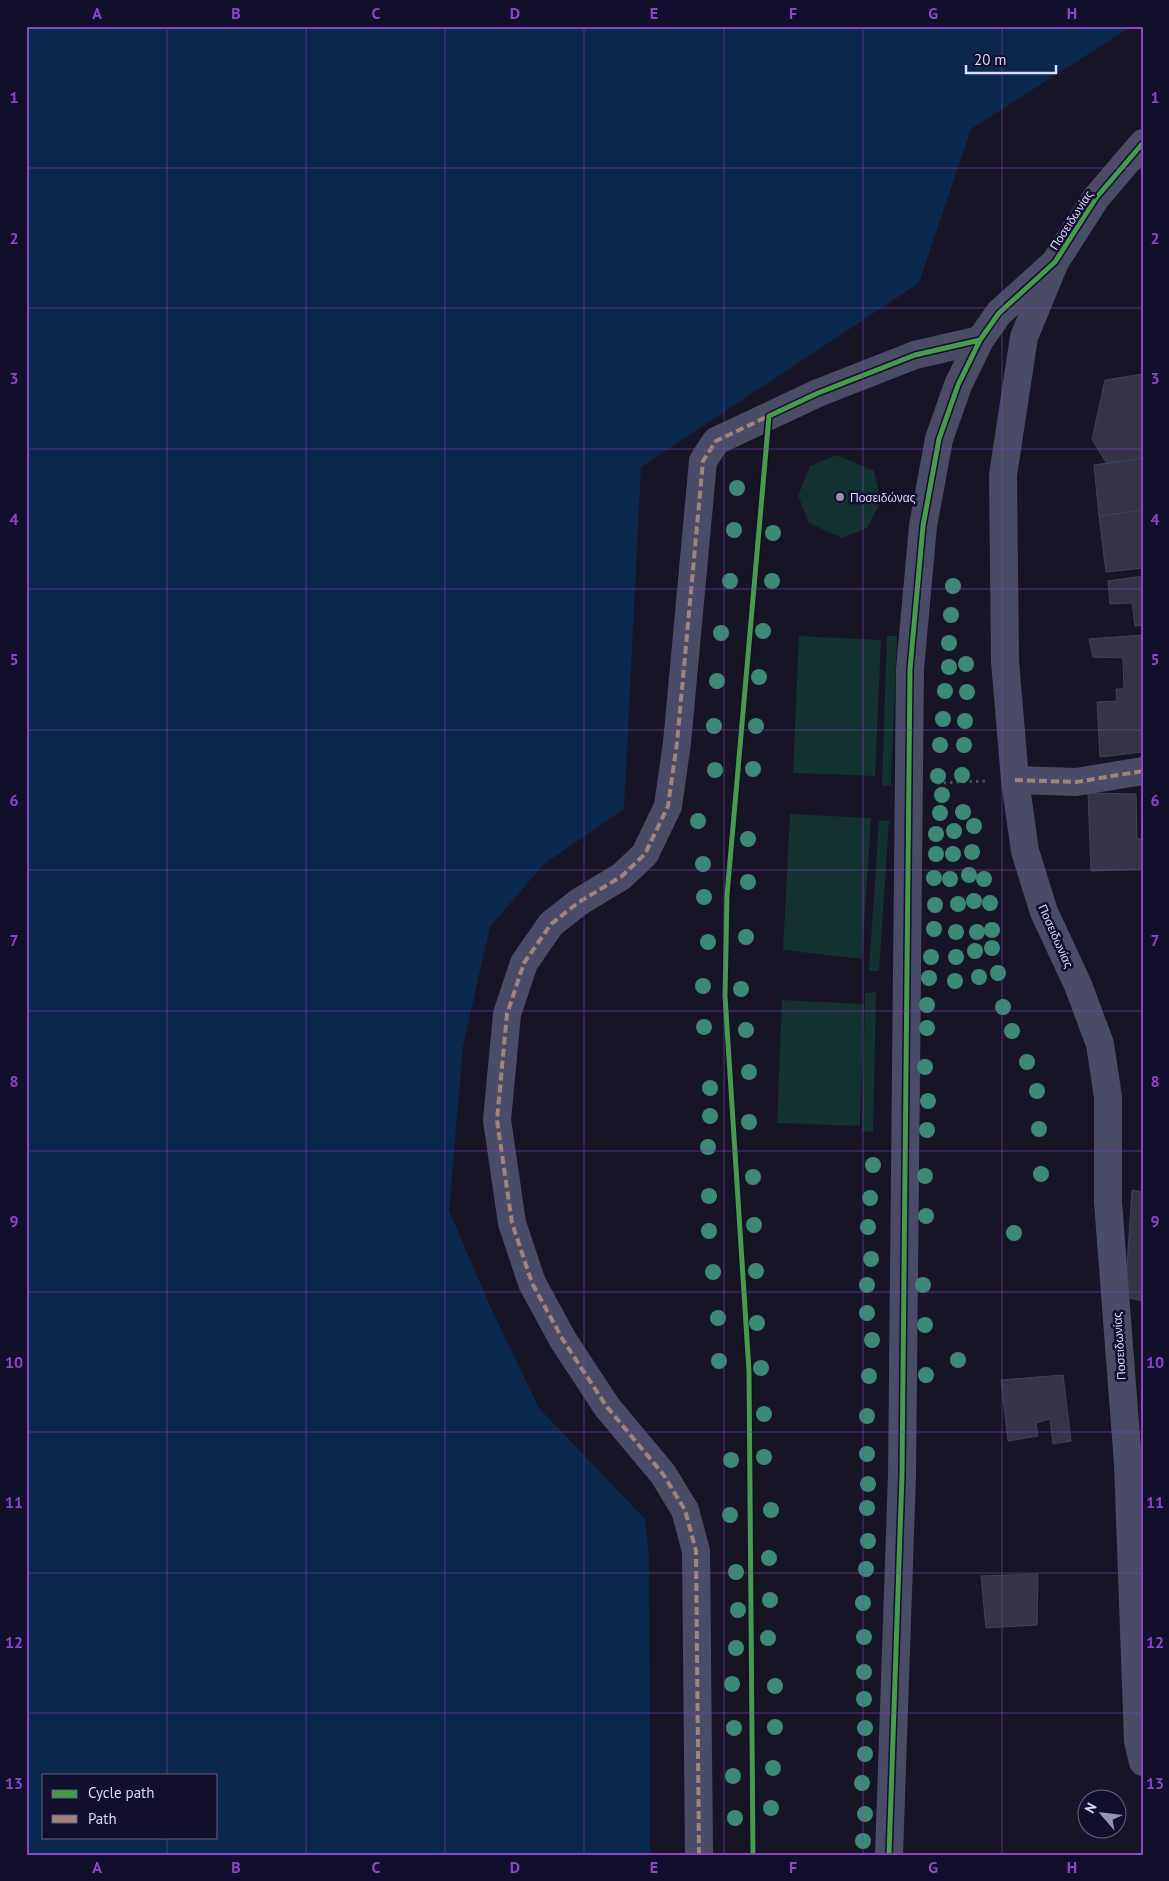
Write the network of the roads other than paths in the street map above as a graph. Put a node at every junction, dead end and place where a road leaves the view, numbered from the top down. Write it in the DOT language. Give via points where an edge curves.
graph roads {
  1 [pos="1143,143"];
  2 [pos="1056,262"];
  3 [pos="980,340"];
  4 [pos="1143,771"];
  5 [pos="1015,780"];
  6 [pos="1143,1762"];
  7 [pos="699,1855"];
  8 [pos="889,1855"];
  1 -- 2 [label="street, Ποσειδωνίας" via="1096,198"];
  2 -- 3 [label="street" via="999,313"];
  2 -- 5 [label="street, Ποσειδωνίας" via="1024,337 1003,475 1005,661"];
  3 -- 7 [label="street" via="906,359 818,393 716,441 703,461 668,806 645,854 622,876 579,902 551,924 524,963 507,1014 497,1120 512,1223 532,1283 563,1340 607,1407 663,1474 686,1510 696,1551"];
  3 -- 8 [label="street" via="958,385 939,439 923,526 910,669 902,1475"];
  4 -- 5 [label="street" via="1076,782"];
  5 -- 6 [label="street, Ποσειδωνίας" via="1025,851 1044,912 1078,984 1100,1044 1108,1097 1108,1202 1128,1463 1138,1740"];
}
